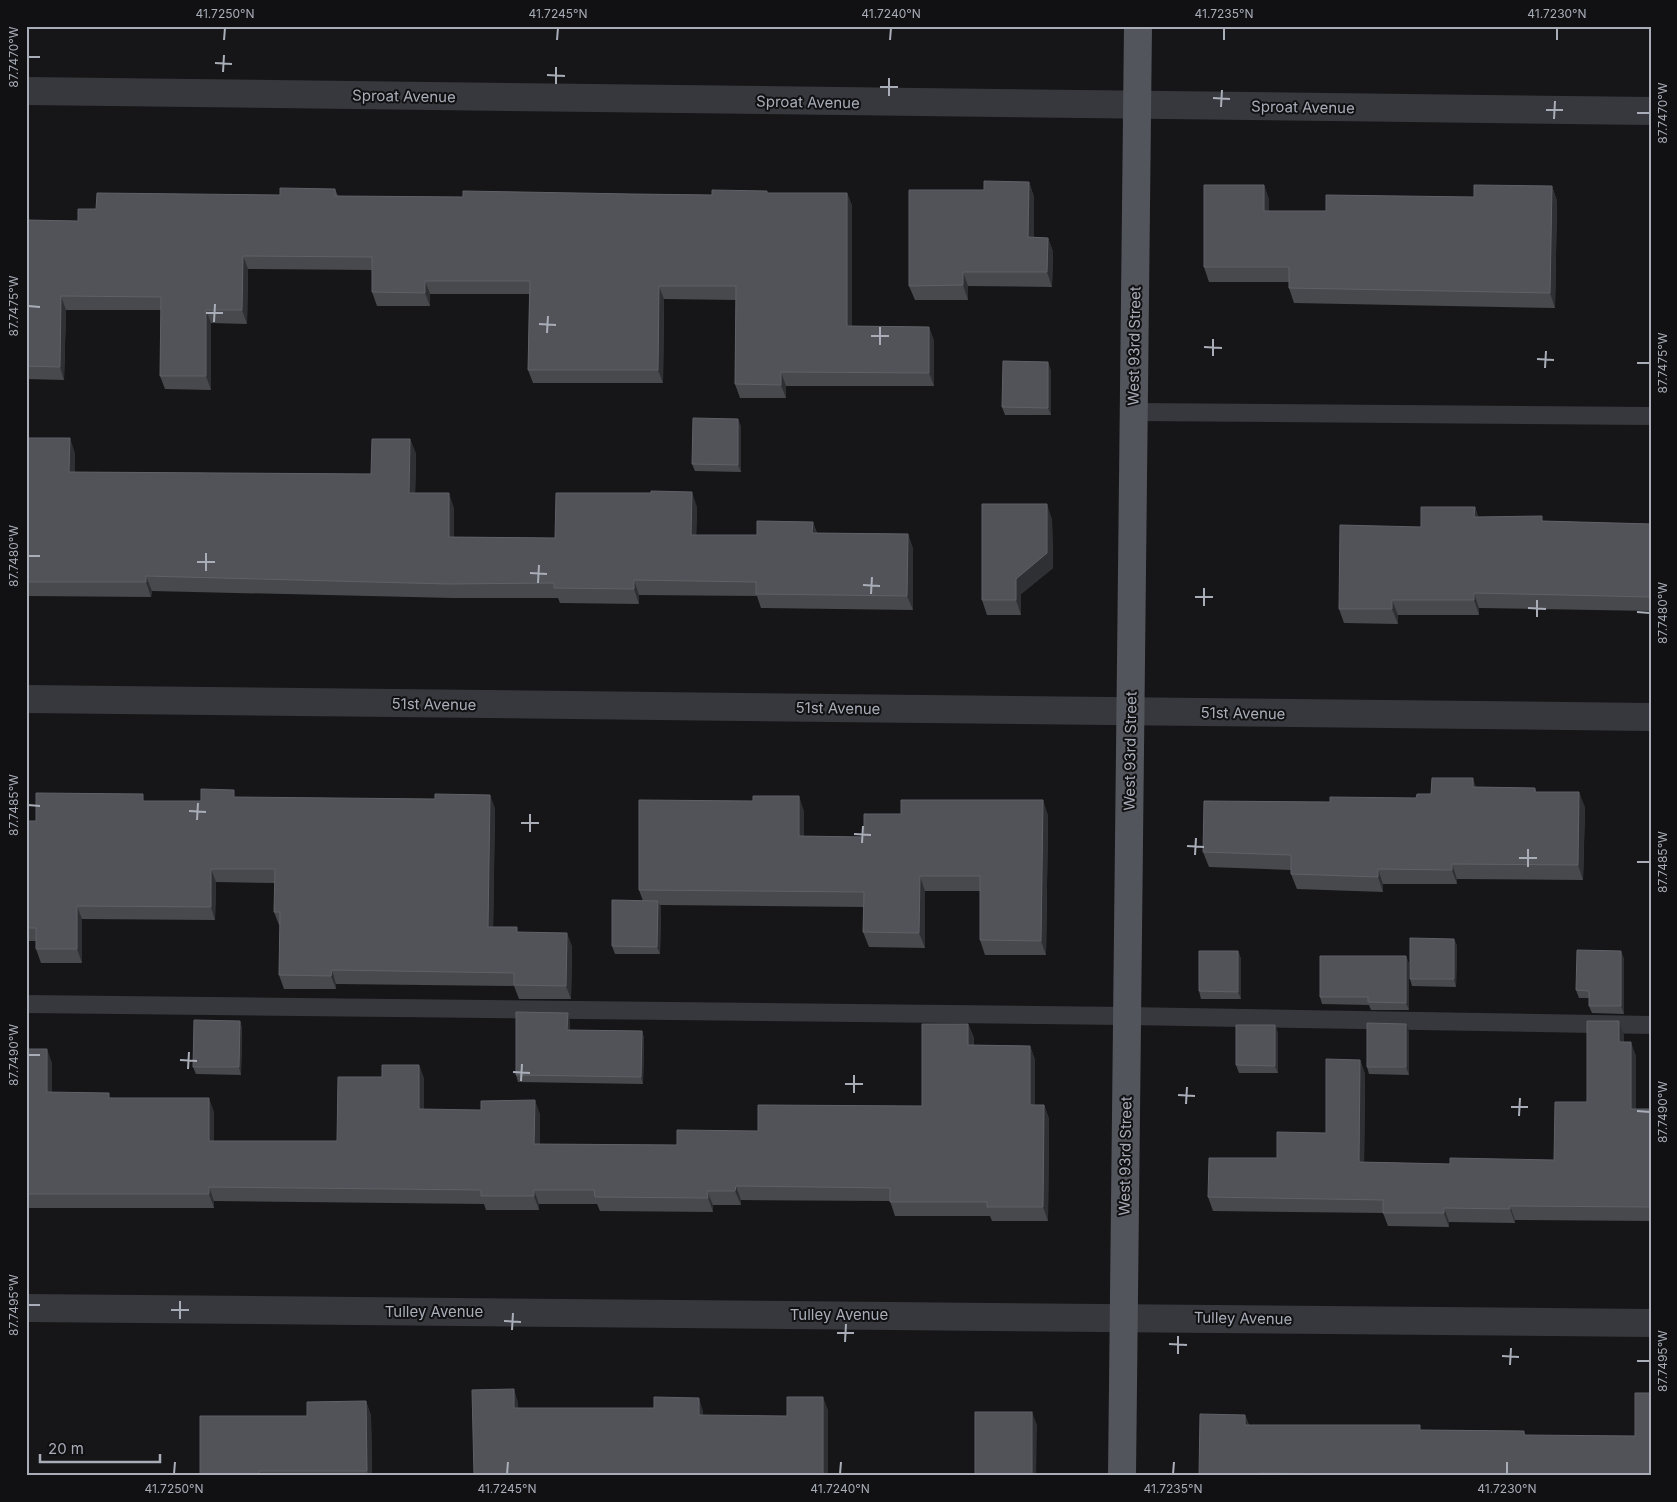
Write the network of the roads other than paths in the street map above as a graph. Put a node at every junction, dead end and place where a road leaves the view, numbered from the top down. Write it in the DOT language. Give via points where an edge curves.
graph roads {
  1 [pos="1138,26"];
  2 [pos="26,91"];
  3 [pos="1137,106"];
  4 [pos="1651,110"];
  5 [pos="1133,412"];
  6 [pos="1651,416"];
  7 [pos="26,699"];
  8 [pos="1130,711"];
  9 [pos="1651,717"];
  10 [pos="26,1004"];
  11 [pos="1127,1016"];
  12 [pos="1651,1024"];
  13 [pos="26,1308"];
  14 [pos="1124,1317"];
  15 [pos="1651,1323"];
  16 [pos="1122,1476"];
  1 -- 3 [label="main road, West 93rd Street"];
  2 -- 3 [label="street, Sproat Avenue"];
  3 -- 4 [label="street, Sproat Avenue"];
  3 -- 5 [label="main road, West 93rd Street"];
  5 -- 6 [label="lane"];
  5 -- 8 [label="main road, West 93rd Street"];
  7 -- 8 [label="street, 51st Avenue"];
  8 -- 9 [label="street, 51st Avenue"];
  8 -- 11 [label="main road, West 93rd Street"];
  10 -- 11 [label="lane"];
  11 -- 12 [label="lane"];
  11 -- 14 [label="main road, West 93rd Street"];
  13 -- 14 [label="street, Tulley Avenue"];
  14 -- 15 [label="street, Tulley Avenue"];
  14 -- 16 [label="main road, West 93rd Street"];
}
